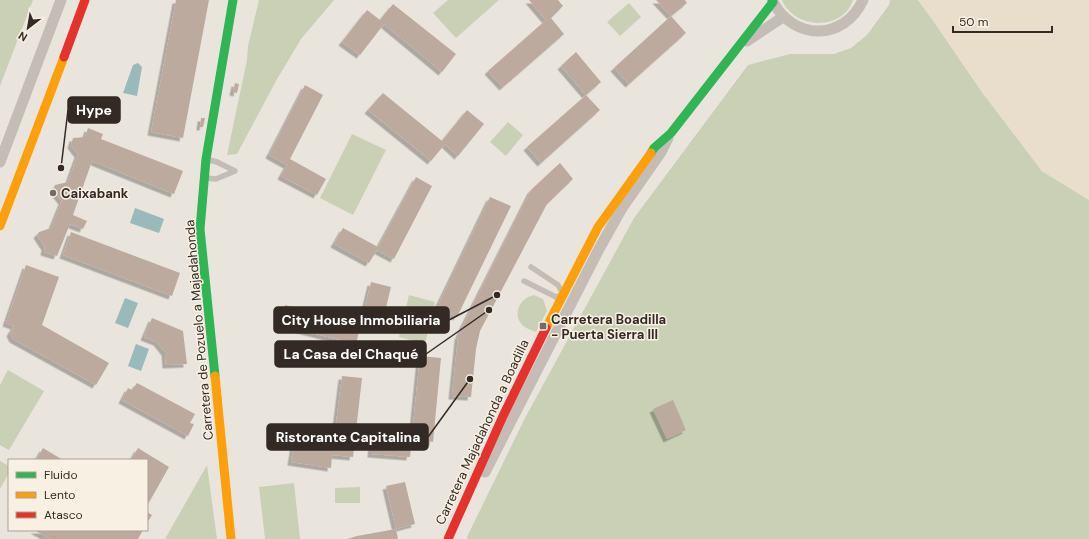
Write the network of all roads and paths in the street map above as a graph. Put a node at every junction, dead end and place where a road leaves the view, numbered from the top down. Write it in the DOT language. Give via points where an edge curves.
graph roads {
  1 [pos="61,0"];
  2 [pos="85,0"];
  3 [pos="233,0"];
  4 [pos="863,0"];
  5 [pos="773,1"];
  6 [pos="783,17"];
  7 [pos="738,47"];
  8 [pos="671,133"];
  9 [pos="206,159"];
  10 [pos="0,162"];
  11 [pos="204,178"];
  12 [pos="622,208"];
  13 [pos="0,226"];
  14 [pos="531,267"];
  15 [pos="524,281"];
  16 [pos="563,294"];
  17 [pos="501,442"];
  18 [pos="231,539"];
  19 [pos="449,539"];
  1 -- 10 [label="street"];
  2 -- 13 [label="street"];
  3 -- 9 [label="street, Carretera de Pozuelo a Majadahonda"];
  4 -- 6 [label="street, Carretera Majadahonda a Boadilla" via="858,10 846,22 831,30 814,31 797,27"];
  5 -- 6 [label="street, Carretera Majadahonda a Boadilla"];
  5 -- 7 [label="street, Carretera Majadahonda a Boadilla"];
  6 -- 7 [label="street, Carretera Majadahonda a Boadilla"];
  7 -- 8 [label="street, Carretera Majadahonda a Boadilla"];
  8 -- 12 [label="street, Carretera Majadahonda a Boadilla" via="661,152"];
  8 -- 16 [label="street, Carretera Majadahonda a Boadilla" via="654,148 598,227"];
  9 -- 11 [label="street, Carretera de Pozuelo a Majadahonda"];
  9 -- 11 [label="lane" via="235,171 216,179"];
  11 -- 18 [label="street, Carretera de Pozuelo a Majadahonda" via="200,229"];
  12 -- 16 [label="street, Carretera Majadahonda a Boadilla" via="608,224 573,288"];
  12 -- 17 [label="street, Carretera Majadahonda a Boadilla"];
  14 -- 16 [label="lane" via="558,285"];
  15 -- 16 [label="lane" via="556,297"];
  16 -- 17 [label="street, Carretera Majadahonda a Boadilla" via="564,307 515,405"];
  16 -- 19 [label="street, Carretera Majadahonda a Boadilla" via="503,416"];
  17 -- 19 [label="street, Carretera Majadahonda a Boadilla"];
}
